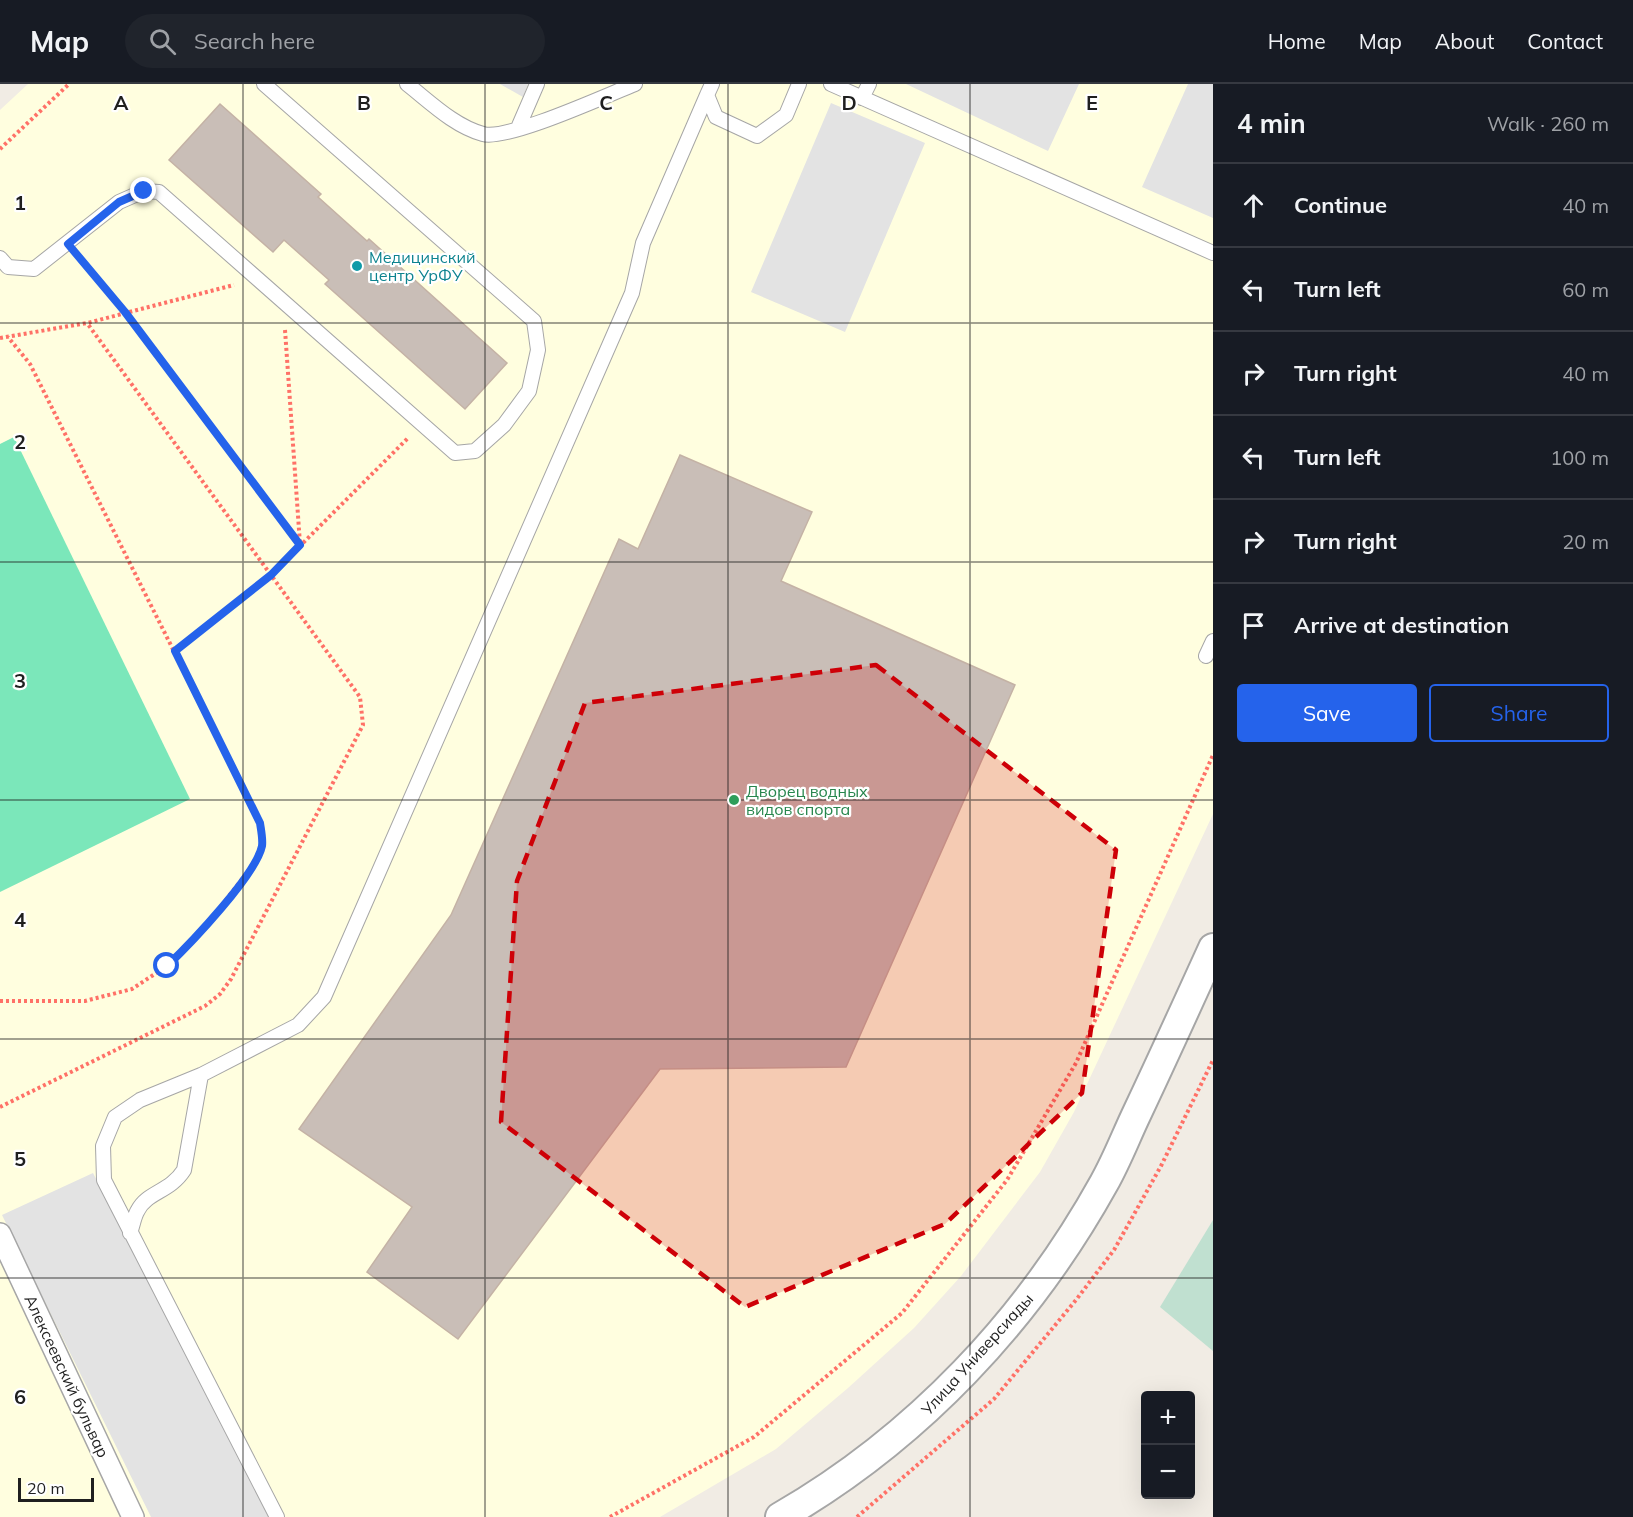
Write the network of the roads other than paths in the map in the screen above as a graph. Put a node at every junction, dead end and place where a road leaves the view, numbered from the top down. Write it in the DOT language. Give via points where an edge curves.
graph roads {
  1 [pos="264,84"];
  2 [pos="407,84"];
  3 [pos="537,84"];
  4 [pos="634,84"];
  5 [pos="799,84"];
  6 [pos="831,84"];
  7 [pos="869,84"];
  8 [pos="710,89"];
  9 [pos="862,98"];
  10 [pos="519,129"];
  11 [pos="1213,253"];
  12 [pos="0,258"];
  13 [pos="1213,641"];
  14 [pos="1206,656"];
  15 [pos="1213,948"];
  16 [pos="201,1075"];
  17 [pos="130,1233"];
  18 [pos="0,1234"];
  19 [pos="133,1517"];
  20 [pos="277,1517"];
  21 [pos="780,1517"];
  1 -- 12 [label="lane" via="534,321 538,350 529,391 504,425 475,452 455,453 159,192 144,191 119,202 34,269 8,267"];
  2 -- 10 [label="lane" via="449,118 485,135"];
  3 -- 10 [label="lane"];
  4 -- 10 [label="lane"];
  5 -- 8 [label="lane" via="786,115 757,136 716,117"];
  6 -- 9 [label="lane"];
  7 -- 9 [label="lane"];
  8 -- 16 [label="lane" via="643,243 632,293 324,997 298,1025"];
  9 -- 11 [label="lane"];
  13 -- 14 [label="lane"];
  15 -- 21 [label="street, Улица Универсиады" via="1105,1181 1063,1252 1028,1299 909,1427"];
  16 -- 17 [label="lane" via="184,1170 177,1182 151,1196 138,1209"];
  16 -- 17 [label="lane" via="140,1100 115,1117 107,1130 101,1161 104,1180"];
  17 -- 20 [label="lane"];
  18 -- 19 [label="street, Алексеевский бульвар"];
}
